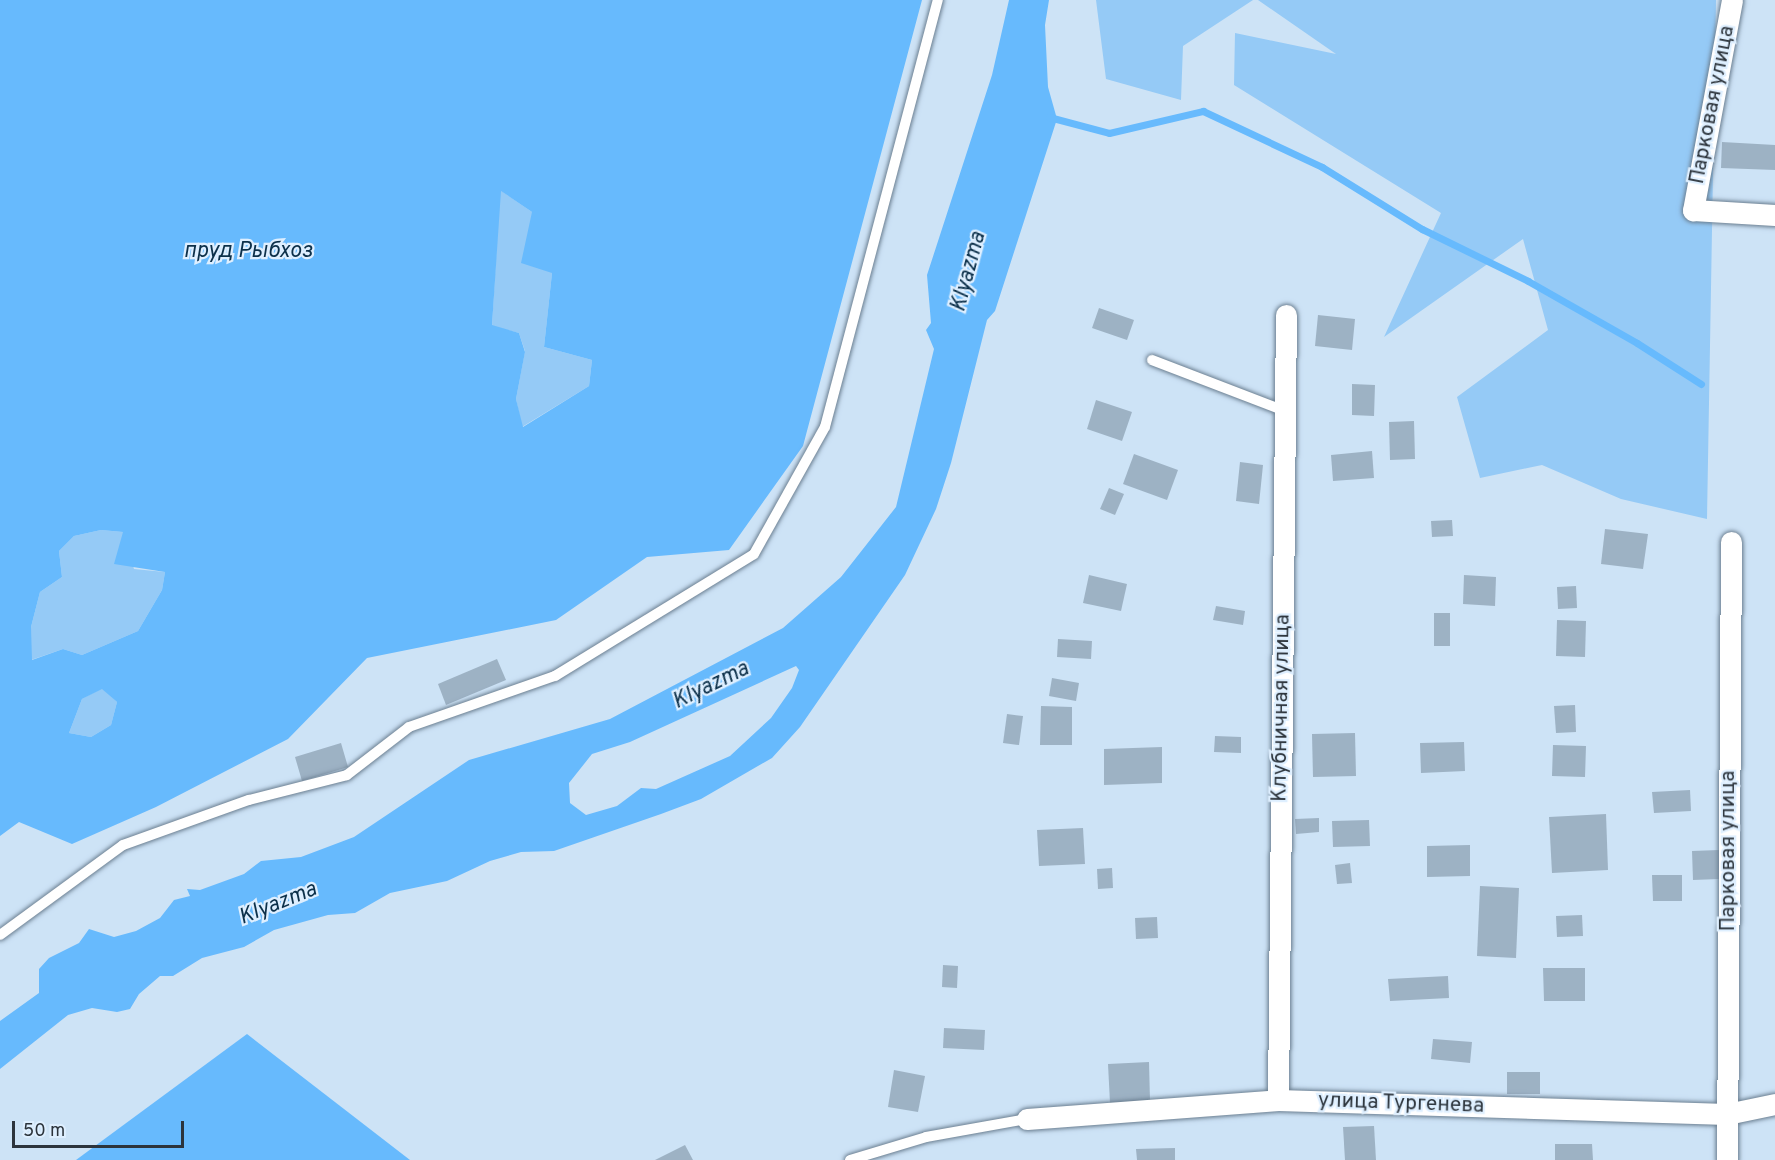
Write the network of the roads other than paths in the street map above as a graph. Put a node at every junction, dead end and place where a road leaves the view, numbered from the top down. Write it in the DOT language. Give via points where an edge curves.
graph roads {
  1 [pos="938,0"];
  2 [pos="1732,0"];
  3 [pos="1775,215"];
  4 [pos="1286,315"];
  5 [pos="1152,360"];
  6 [pos="1285,411"];
  7 [pos="1731,542"];
  8 [pos="0,935"];
  9 [pos="1278,1101"];
  10 [pos="1775,1104"];
  11 [pos="1727,1114"];
  12 [pos="1027,1119"];
  13 [pos="850,1160"];
  14 [pos="1727,1160"];
  1 -- 8 [label="lane" via="825,427 754,554 555,676 409,727 347,775 249,800 123,845"];
  2 -- 3 [label="street, Парковая улица" via="1693,210"];
  4 -- 6 [label="street, Клубничная улица"];
  5 -- 6 [label="lane"];
  6 -- 9 [label="street, Клубничная улица"];
  7 -- 11 [label="street, Парковая улица"];
  9 -- 11 [label="street, улица Тургенева"];
  9 -- 12 [label="street, улица Тургенева"];
  10 -- 11 [label="street, улица Тургенева"];
  11 -- 14 [label="street, Парковая улица"];
  12 -- 13 [label="lane" via="926,1137"];
}
